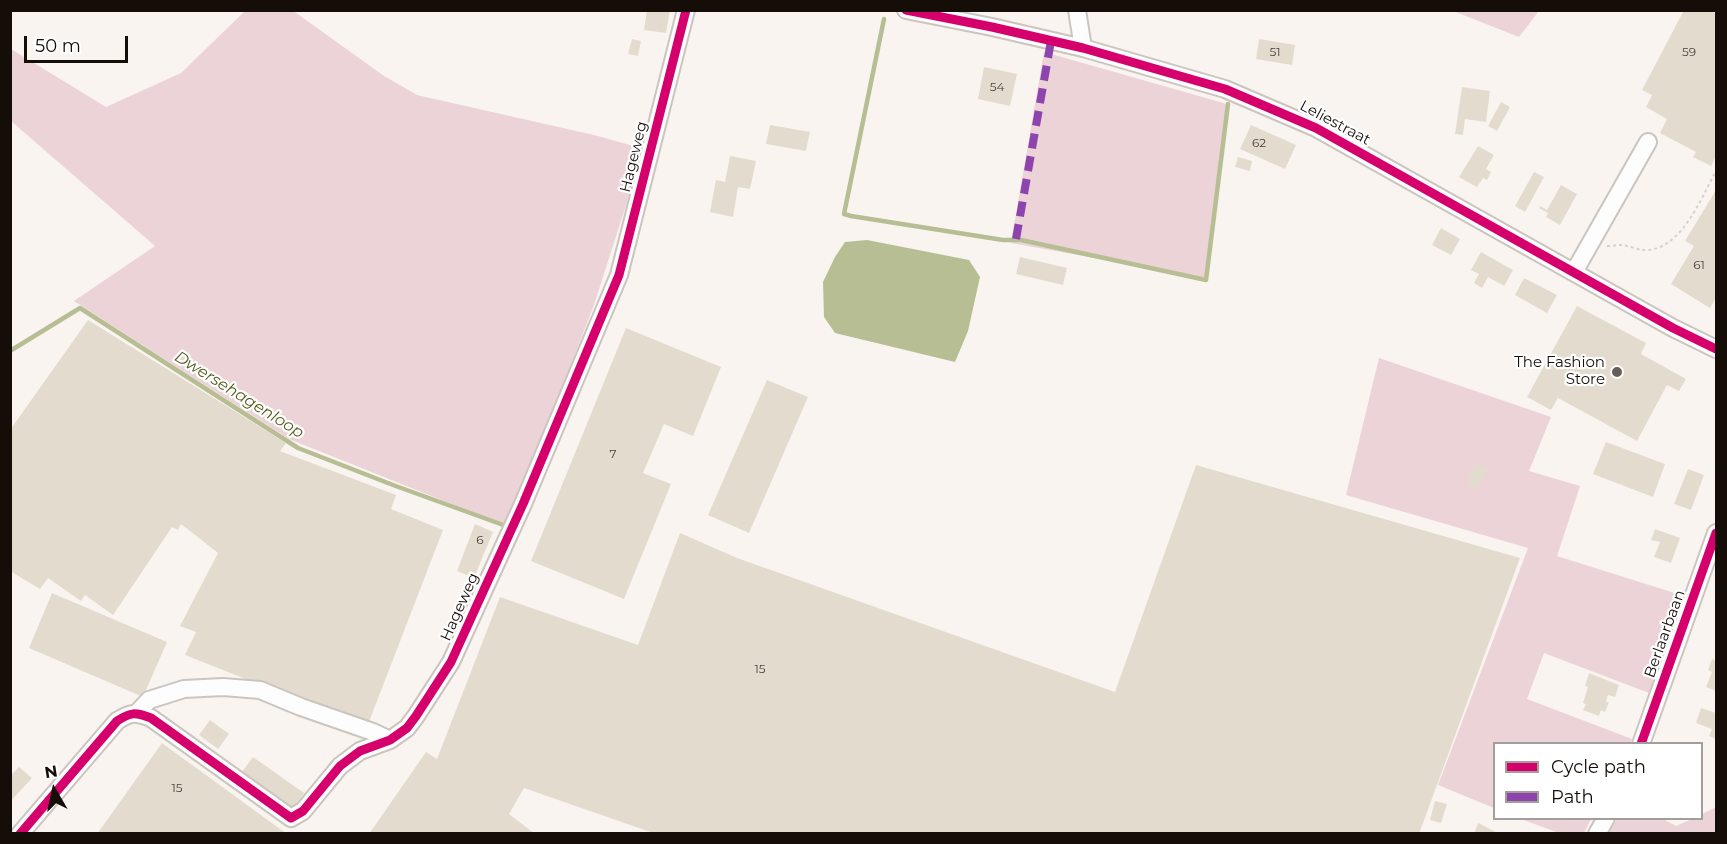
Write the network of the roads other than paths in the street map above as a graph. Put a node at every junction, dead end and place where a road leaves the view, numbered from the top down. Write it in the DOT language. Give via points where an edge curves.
graph roads {
  1 [pos="686,10"];
  2 [pos="906,10"];
  3 [pos="1077,10"];
  4 [pos="1083,48"];
  5 [pos="1648,142"];
  6 [pos="1574,272"];
  7 [pos="1716,349"];
  8 [pos="1716,533"];
  9 [pos="137,713"];
  10 [pos="390,740"];
  11 [pos="1642,742"];
  12 [pos="1605,820"];
  13 [pos="20,834"];
  14 [pos="1597,834"];
  1 -- 10 [label="street, Hageweg" via="620,275 451,662 407,728"];
  2 -- 4 [label="street, Leliestraat"];
  3 -- 4 [label="street"];
  4 -- 6 [label="street, Leliestraat" via="1225,89 1288,115"];
  5 -- 6 [label="street"];
  6 -- 7 [label="street, Leliestraat"];
  8 -- 11 [label="street, Berlaarbaan"];
  9 -- 10 [label="street" via="148,700 184,689 260,690"];
  9 -- 10 [label="street, Hageweg" via="151,718 291,818 303,811 340,766 360,751"];
  9 -- 13 [label="street" via="117,722"];
  12 -- 14 [label="street"];
}
